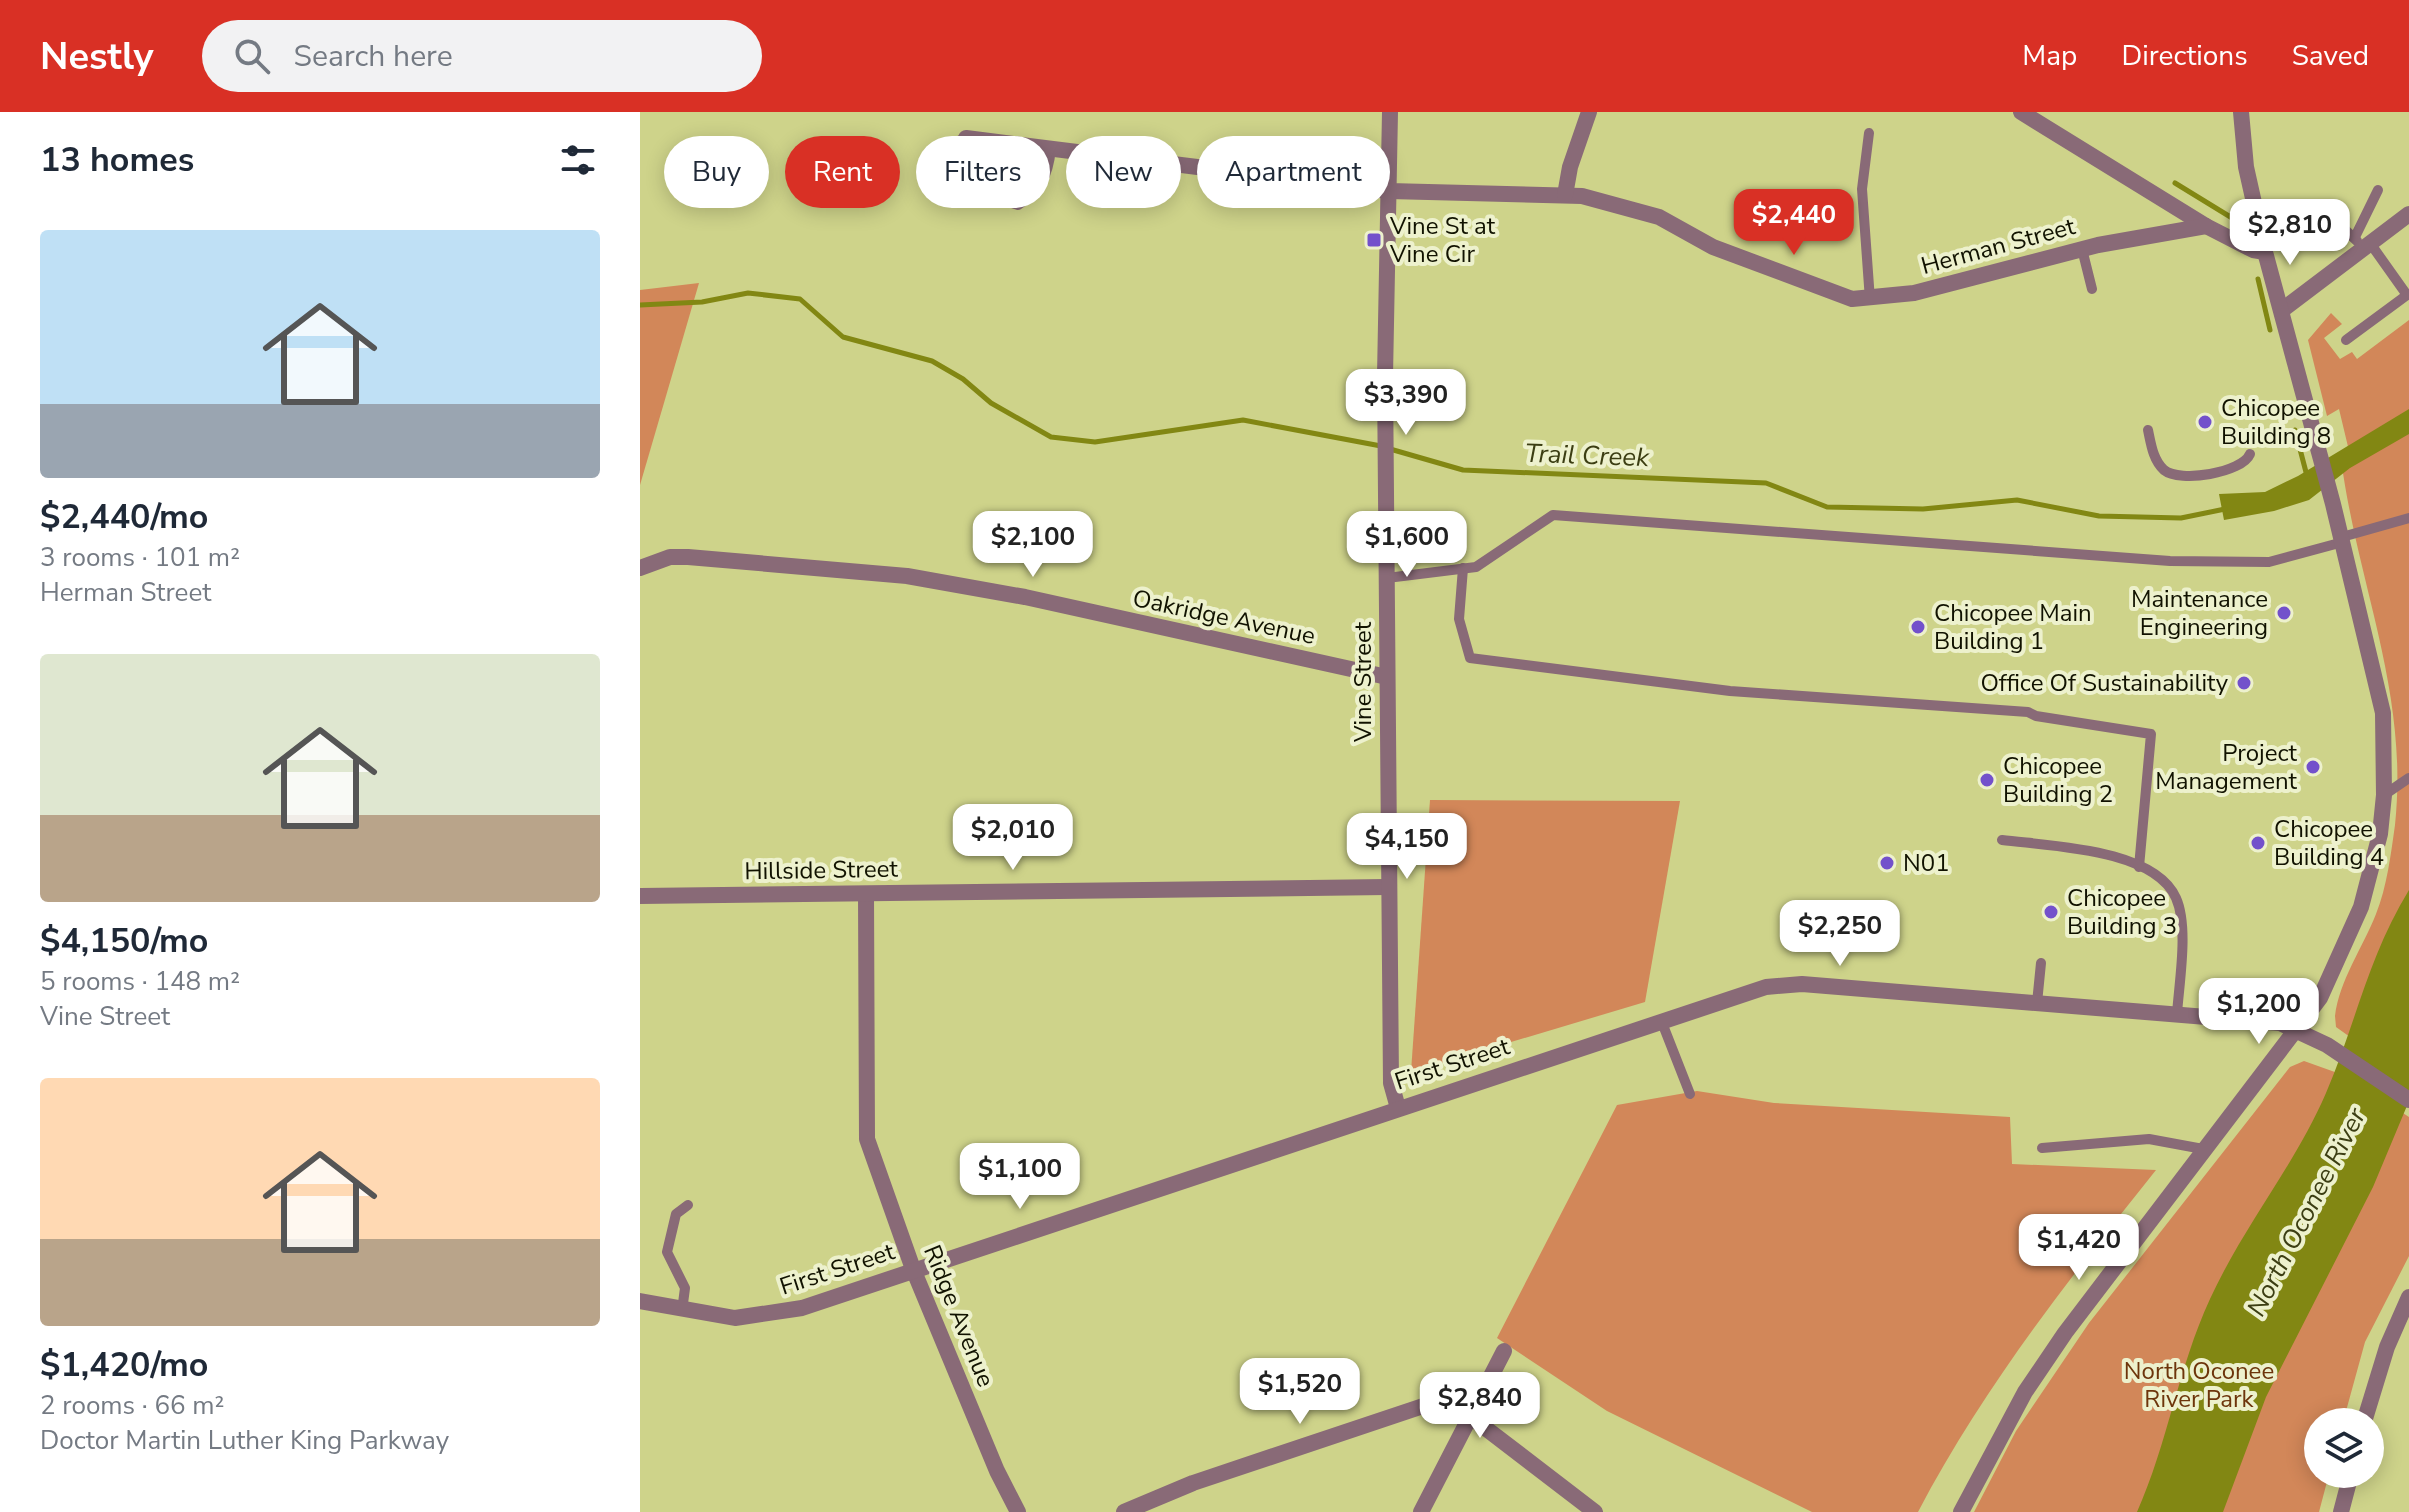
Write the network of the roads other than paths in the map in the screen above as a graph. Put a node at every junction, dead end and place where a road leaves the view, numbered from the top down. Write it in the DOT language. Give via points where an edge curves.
graph roads {
  1 [pos="1390,112"];
  2 [pos="1589,112"];
  3 [pos="2021,112"];
  4 [pos="2241,112"];
  5 [pos="1869,133"];
  6 [pos="1390,136"];
  7 [pos="1051,149"];
  8 [pos="1050,158"];
  9 [pos="1197,167"];
  10 [pos="2378,190"];
  11 [pos="1390,191"];
  12 [pos="1565,195"];
  13 [pos="1389,208"];
  14 [pos="2409,214"];
  15 [pos="2339,224"];
  16 [pos="2206,226"];
  17 [pos="2363,243"];
  18 [pos="2082,249"];
  19 [pos="2265,252"];
  20 [pos="2092,289"];
  21 [pos="1870,300"];
  22 [pos="2282,310"];
  23 [pos="2346,340"];
  24 [pos="2148,430"];
  25 [pos="2250,454"];
  26 [pos="2409,518"];
  27 [pos="2342,540"];
  28 [pos="640,568"];
  29 [pos="1463,568"];
  30 [pos="1387,578"];
  31 [pos="1387,677"];
  32 [pos="2409,778"];
  33 [pos="2384,795"];
  34 [pos="2002,840"];
  35 [pos="2139,867"];
  36 [pos="1387,887"];
  37 [pos="866,894"];
  38 [pos="640,896"];
  39 [pos="2041,963"];
  40 [pos="2037,1003"];
  41 [pos="2177,1014"];
  42 [pos="1661,1020"];
  43 [pos="2297,1030"];
  44 [pos="1690,1094"];
  45 [pos="2409,1100"];
  46 [pos="1398,1108"];
  47 [pos="2042,1148"];
  48 [pos="2203,1149"];
  49 [pos="688,1205"];
  50 [pos="913,1269"];
  51 [pos="2409,1297"];
  52 [pos="640,1301"];
  53 [pos="682,1311"];
  54 [pos="1504,1351"];
  55 [pos="2368,1408"];
  56 [pos="1469,1416"];
  57 [pos="2347,1488"];
  58 [pos="1018,1512"];
  59 [pos="1124,1512"];
  60 [pos="1421,1512"];
  61 [pos="1595,1512"];
  62 [pos="1961,1512"];
  63 [pos="2341,1512"];
  1 -- 6 [label="street, Vine Street"];
  2 -- 12 [label="street"];
  3 -- 16 [label="street"];
  4 -- 19 [label="street" via="2246,167"];
  5 -- 21 [label="lane" via="1862,189"];
  7 -- 8 [label="lane"];
  7 -- 9 [label="street, Herman Street"];
  10 -- 17 [label="lane"];
  11 -- 12 [label="street, Herman Street"];
  12 -- 21 [label="street, Herman Street" via="1659,217 1713,247 1831,293"];
  13 -- 30 [label="street, Vine Street"];
  14 -- 17 [label="street"];
  15 -- 17 [label="lane"];
  16 -- 18 [label="street, Herman Street"];
  16 -- 19 [label="street"];
  17 -- 22 [label="street"];
  17 -- 23 [label="lane" via="2407,295"];
  18 -- 20 [label="lane"];
  18 -- 21 [label="street, Herman Street"];
  19 -- 22 [label="street"];
  22 -- 27 [label="street"];
  24 -- 25 [label="lane" via="2155,458 2175,476 2235,468"];
  26 -- 27 [label="lane"];
  27 -- 29 [label="lane" via="2269,562 2170,561 1553,515 1476,567"];
  27 -- 33 [label="street" via="2383,713"];
  28 -- 31 [label="street, Oakridge Avenue" via="670,557 907,576"];
  29 -- 30 [label="lane"];
  29 -- 35 [label="lane" via="1459,619 1470,658 1730,691 2028,712 2151,734"];
  30 -- 31 [label="street, Vine Street"];
  31 -- 36 [label="street, Vine Street"];
  32 -- 33 [label="lane"];
  33 -- 43 [label="street" via="2361,907 2320,998"];
  34 -- 35 [label="lane" via="2107,853"];
  35 -- 41 [label="lane" via="2161,879 2179,908"];
  36 -- 37 [label="street, Hillside Street"];
  36 -- 46 [label="street, Vine Street" via="1391,1083"];
  37 -- 38 [label="street, Hillside Street"];
  37 -- 50 [label="street, Ridge Avenue" via="867,1139"];
  39 -- 40 [label="lane"];
  40 -- 41 [label="street, First Street"];
  40 -- 42 [label="street, First Street" via="1802,984 1754,990"];
  41 -- 43 [label="street, First Street" via="2280,1023"];
  42 -- 44 [label="lane"];
  42 -- 46 [label="street, First Street"];
  43 -- 45 [label="street, First Street"];
  43 -- 48 [label="street"];
  46 -- 50 [label="street, First Street"];
  47 -- 48 [label="lane" via="2149,1139"];
  48 -- 62 [label="street" via="2025,1392"];
  49 -- 53 [label="lane" via="676,1214 667,1252 685,1288"];
  50 -- 53 [label="street, First Street" via="774,1314 735,1318"];
  50 -- 58 [label="street, Ridge Avenue"];
  51 -- 55 [label="street"];
  52 -- 53 [label="street, First Street"];
  54 -- 56 [label="street"];
  56 -- 59 [label="street" via="1450,1401 1431,1402 1193,1483"];
  56 -- 60 [label="street"];
  56 -- 61 [label="street"];
  57 -- 63 [label="street"];
}
